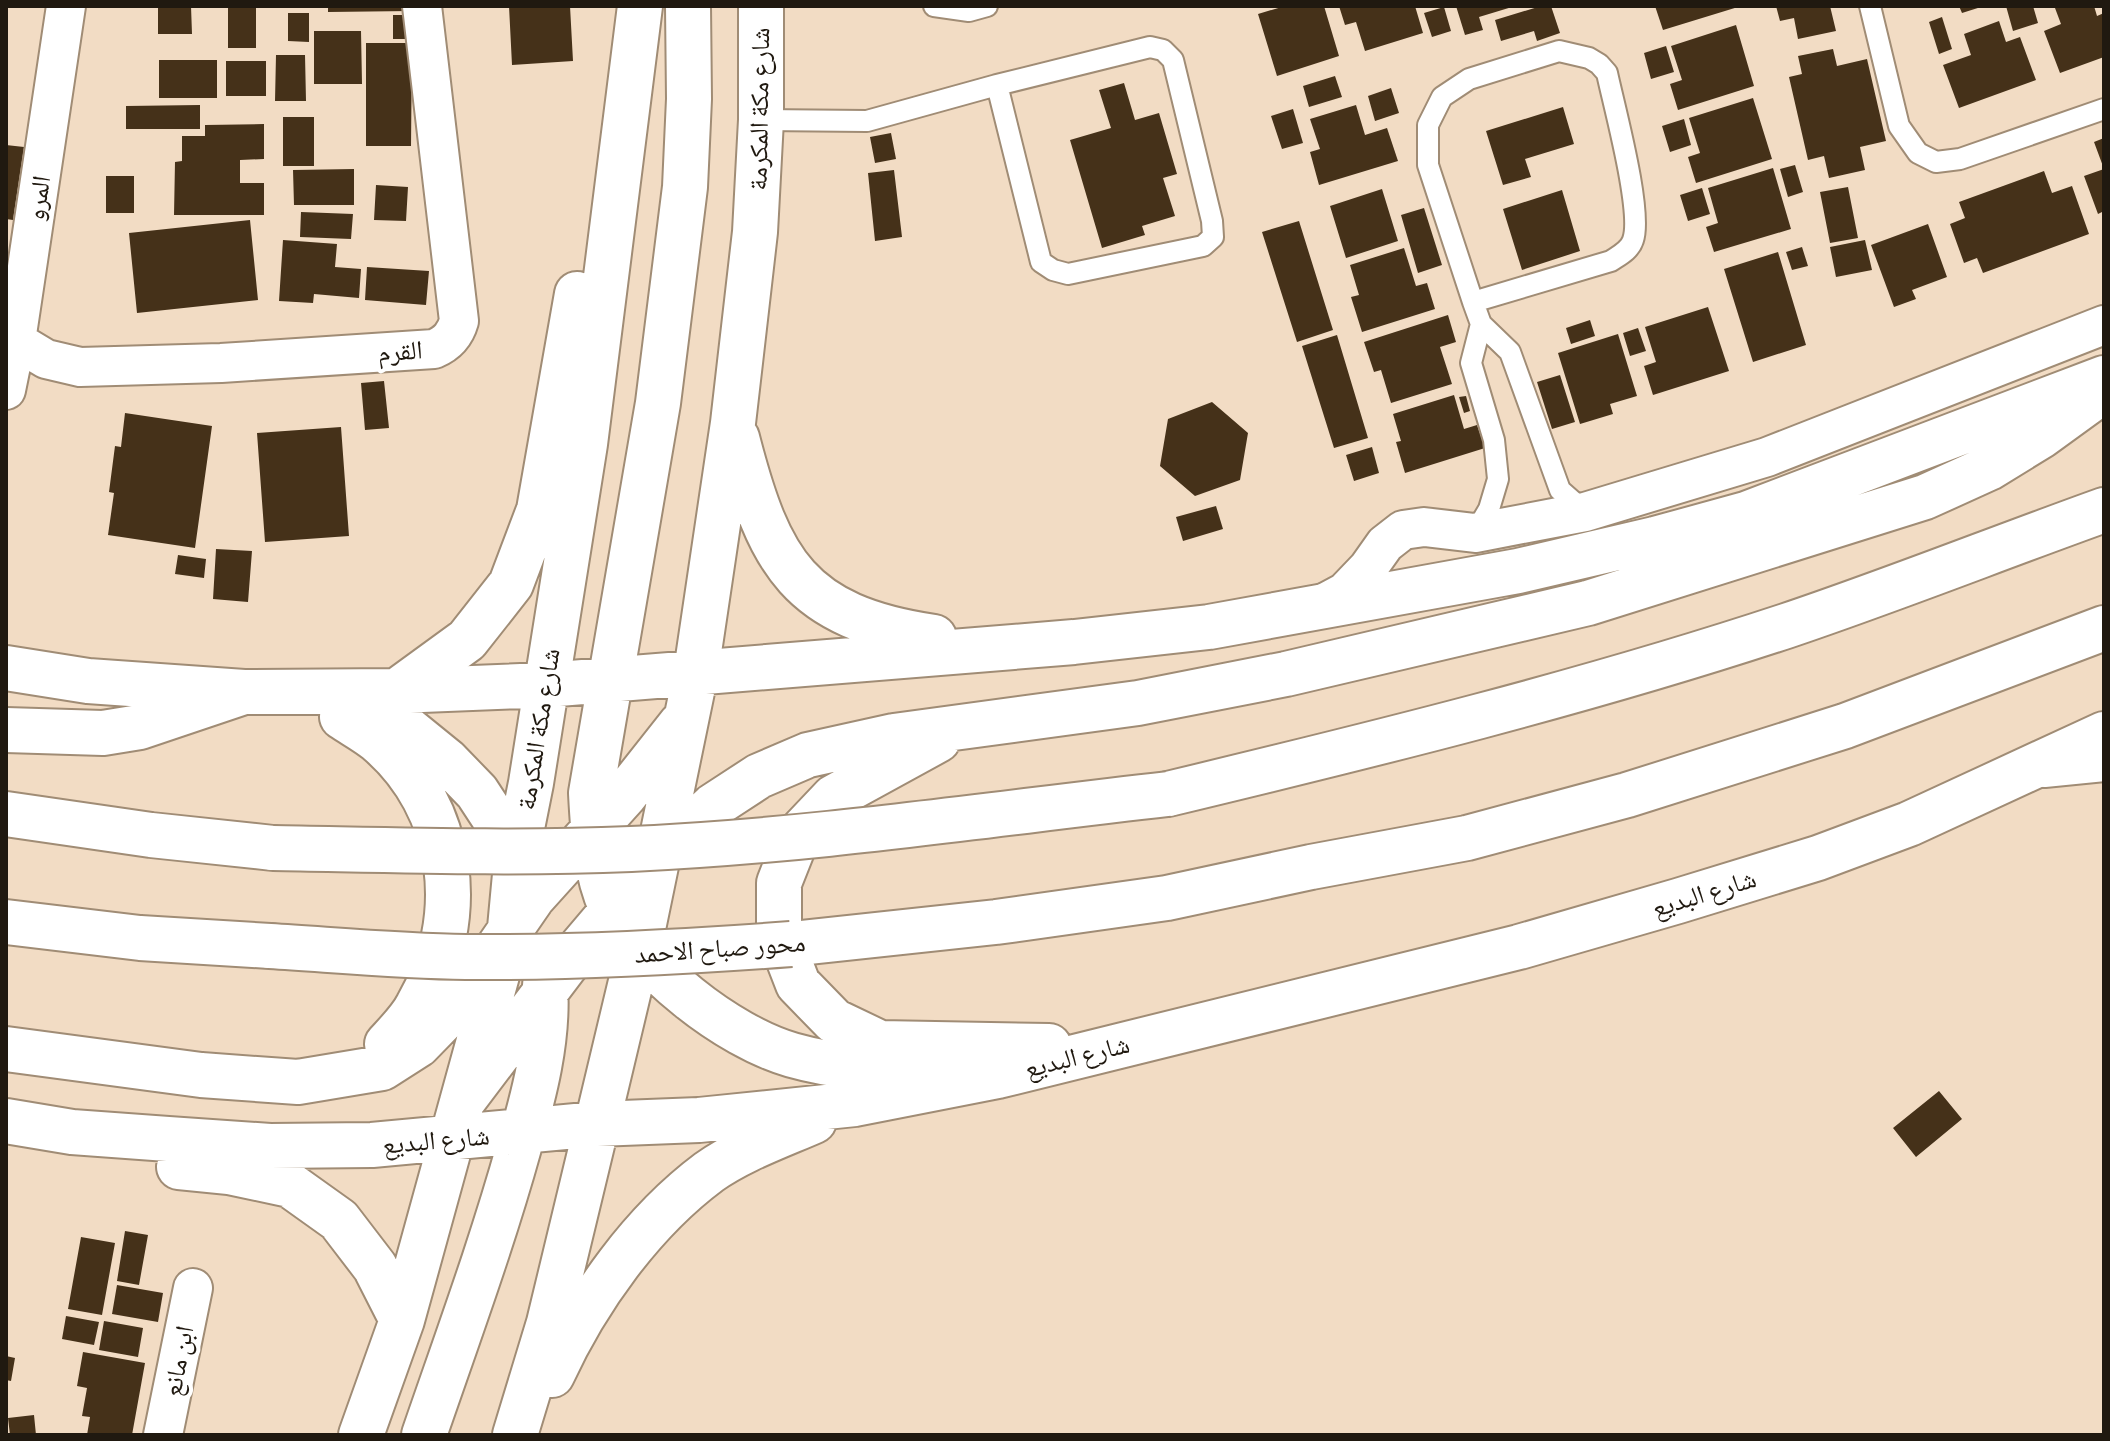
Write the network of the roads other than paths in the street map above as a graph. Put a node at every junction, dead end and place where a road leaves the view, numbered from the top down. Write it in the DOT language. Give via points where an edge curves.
graph roads {
  1 [pos="66,6"];
  2 [pos="422,6"];
  3 [pos="640,6"];
  4 [pos="688,6"];
  5 [pos="761,6"];
  6 [pos="934,6"];
  7 [pos="987,6"];
  8 [pos="1870,6"];
  9 [pos="997,85"];
  10 [pos="2104,109"];
  11 [pos="761,120"];
  12 [pos="619,173"];
  13 [pos="1473,302"];
  14 [pos="1481,324"];
  15 [pos="2104,325"];
  16 [pos="16,341"];
  17 [pos="2104,378"];
  18 [pos="6,390"];
  19 [pos="2104,391"];
  20 [pos="733,423"];
  21 [pos="2104,510"];
  22 [pos="1585,512"];
  23 [pos="1475,533"];
  24 [pos="1311,611"];
  25 [pos="2104,628"];
  26 [pos="1036,644"];
  27 [pos="6,668"];
  28 [pos="696,672"];
  29 [pos="611,679"];
  30 [pos="546,685"];
  31 [pos="329,691"];
  32 [pos="397,691"];
  33 [pos="244,692"];
  34 [pos="687,717"];
  35 [pos="965,725"];
  36 [pos="6,730"];
  37 [pos="2104,734"];
  38 [pos="2104,762"];
  39 [pos="2025,770"];
  40 [pos="6,814"];
  41 [pos="593,831"];
  42 [pos="517,853"];
  43 [pos="655,860"];
  44 [pos="612,908"];
  45 [pos="521,912"];
  46 [pos="6,922"];
  47 [pos="639,948"];
  48 [pos="545,991"];
  49 [pos="1115,1046"];
  50 [pos="6,1049"];
  51 [pos="348,1075"];
  52 [pos="998,1076"];
  53 [pos="855,1104"];
  54 [pos="458,1120"];
  55 [pos="6,1121"];
  56 [pos="597,1124"];
  57 [pos="523,1133"];
  58 [pos="6,1145"];
  59 [pos="193,1288"];
  60 [pos="402,1320"];
  61 [pos="163,1435"];
  62 [pos="361,1435"];
  63 [pos="424,1435"];
  64 [pos="515,1435"];
  65 [pos="525,1435"];
  1 -- 16 [label="street, المرو"];
  2 -- 16 [label="street, القرم" via="459,321 444,345 92,368 46,359"];
  3 -- 12 [label="main road, شارع مكة المكرمة"];
  4 -- 29 [label="main road" via="685,187 658,403"];
  5 -- 11 [label="main road, شارع مكة المكرمة"];
  6 -- 7 [label="lane" via="969,11"];
  8 -- 10 [label="lane" via="1899,126 1918,153 1936,162 1960,159"];
  9 -- 9 [label="lane" via="1150,47 1163,50 1173,60 1213,237 1203,246 1068,274 1041,262"];
  9 -- 11 [label="lane" via="867,121"];
  11 -- 20 [label="main road, شارع مكة المكرمة" via="755,232"];
  12 -- 30 [label="main road, شارع مكة المكرمة" via="591,401"];
  12 -- 32 [label="main road" via="588,226 539,510 511,584 467,640"];
  13 -- 13 [label="lane" via="1428,165 1428,125 1434,110 1442,97 1469,79 1559,51 1589,58 1607,73 1636,214 1633,243 1611,261"];
  13 -- 14 [label="lane"];
  14 -- 22 [label="lane" via="1510,352 1560,490"];
  14 -- 23 [label="lane" via="1471,363 1494,440 1498,479"];
  15 -- 22 [label="street" via="1767,457"];
  16 -- 18 [label="street, المرو"];
  17 -- 24 [label="main road" via="1746,514 1518,571"];
  19 -- 35 [label="main road" via="1989,468 1925,497 1588,603 1152,700"];
  20 -- 26 [label="main road" via="750,487 774,546 803,586 850,616 891,630"];
  20 -- 28 [label="main road, شارع مكة المكرمة"];
  21 -- 40 [label="main road, bridge" via="1787,626 1442,728 1168,794 773,839 470,852 273,848"];
  22 -- 23 [label="street"];
  23 -- 24 [label="street" via="1403,530 1345,592"];
  24 -- 26 [label="main road"];
  25 -- 46 [label="main road, محور صباح الاحمد, bridge" via="1845,726 1627,795 1467,838 1167,898 996,922 663,953 463,957 140,938"];
  26 -- 28 [label="main road"];
  27 -- 33 [label="main road" via="88,681"];
  28 -- 29 [label="main road"];
  28 -- 34 [label="main road, شارع مكة المكرمة"];
  29 -- 30 [label="main road"];
  29 -- 41 [label="main road" via="591,793"];
  30 -- 32 [label="main road"];
  30 -- 42 [label="main road, شارع مكة المكرمة"];
  31 -- 32 [label="main road"];
  31 -- 33 [label="main road"];
  31 -- 42 [label="main road" via="399,722 447,761 477,792"];
  33 -- 36 [label="main road" via="140,727 103,733"];
  33 -- 51 [label="main road" via="292,698 337,714 378,741 411,777 435,820 447,867 449,916 439,964 417,1008 386,1045"];
  34 -- 41 [label="main road"];
  34 -- 43 [label="main road, شارع مكة المكرمة"];
  35 -- 43 [label="main road" via="808,755 759,776 713,806"];
  35 -- 49 [label="main road" via="834,797 798,835 779,883 779,935 798,984 834,1021 880,1043"];
  37 -- 39 [label="main road, شارع البديع"];
  38 -- 39 [label="street"];
  39 -- 49 [label="main road, شارع البديع" via="1909,824 1678,901 1519,947"];
  41 -- 44 [label="main road"];
  41 -- 45 [label="main road"];
  42 -- 45 [label="main road, شارع مكة المكرمة"];
  43 -- 44 [label="main road"];
  43 -- 47 [label="main road, شارع مكة المكرمة"];
  44 -- 47 [label="main road"];
  44 -- 48 [label="main road"];
  45 -- 48 [label="main road" via="540,932"];
  45 -- 51 [label="main road" via="462,1000 418,1045 382,1068"];
  45 -- 54 [label="main road, شارع مكة المكرمة"];
  47 -- 52 [label="main road" via="701,1009 790,1054 855,1068"];
  47 -- 56 [label="main road, شارع مكة المكرمة"];
  48 -- 54 [label="main road"];
  48 -- 57 [label="main road" via="535,1088"];
  49 -- 52 [label="main road, شارع البديع"];
  50 -- 51 [label="main road" via="201,1075 298,1082"];
  52 -- 53 [label="main road, شارع البديع"];
  53 -- 56 [label="main road, شارع البديع"];
  53 -- 65 [label="main road" via="711,1171 671,1205 600,1291 563,1352"];
  54 -- 55 [label="main road, شارع البديع" via="372,1145 270,1146 72,1132"];
  54 -- 57 [label="main road, شارع البديع"];
  54 -- 60 [label="main road, شارع مكة المكرمة"];
  56 -- 57 [label="main road, شارع البديع"];
  56 -- 64 [label="main road, شارع مكة المكرمة" via="549,1323"];
  57 -- 63 [label="main road"];
  58 -- 60 [label="main road" via="229,1172 290,1185 339,1220 375,1267"];
  59 -- 61 [label="street, ابن مانع"];
  60 -- 62 [label="main road, شارع مكة المكرمة"];
}
